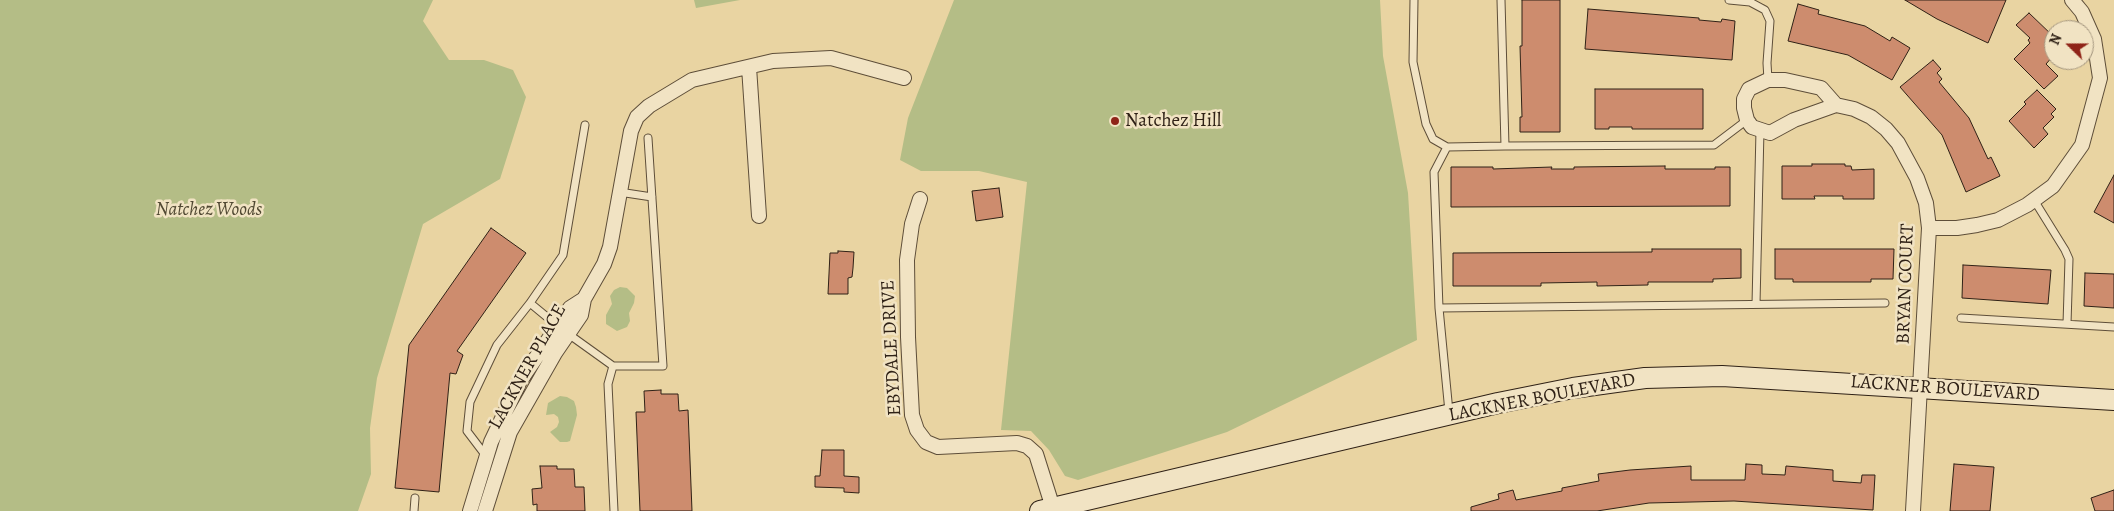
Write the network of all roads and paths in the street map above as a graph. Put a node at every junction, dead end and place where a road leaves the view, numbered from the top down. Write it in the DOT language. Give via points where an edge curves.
graph roads {
  1 [pos="1414,0"];
  2 [pos="1501,0"];
  3 [pos="1729,0"];
  4 [pos="2072,0"];
  5 [pos="749,67"];
  6 [pos="904,78"];
  7 [pos="1768,80"];
  8 [pos="1836,105"];
  9 [pos="1747,120"];
  10 [pos="585,126"];
  11 [pos="1760,130"];
  12 [pos="648,138"];
  13 [pos="1505,146"];
  14 [pos="1447,148"];
  15 [pos="619,192"];
  16 [pos="652,197"];
  17 [pos="920,199"];
  18 [pos="2034,200"];
  19 [pos="759,216"];
  20 [pos="1929,228"];
  21 [pos="584,299"];
  22 [pos="530,303"];
  23 [pos="1884,303"];
  24 [pos="1756,304"];
  25 [pos="1439,308"];
  26 [pos="1960,318"];
  27 [pos="2066,324"];
  28 [pos="557,325"];
  29 [pos="2114,327"];
  30 [pos="568,334"];
  31 [pos="613,366"];
  32 [pos="1921,387"];
  33 [pos="2114,400"];
  34 [pos="1450,415"];
  35 [pos="486,456"];
  36 [pos="500,462"];
  37 [pos="415,498"];
  38 [pos="1047,509"];
  39 [pos="414,511"];
  40 [pos="470,511"];
  41 [pos="486,511"];
  42 [pos="614,511"];
  43 [pos="1914,511"];
  1 -- 14 [label="lane" via="1413,62 1426,124 1433,139"];
  2 -- 13 [label="lane"];
  3 -- 7 [label="lane" via="1750,2 1765,10 1770,22"];
  4 -- 18 [label="street" via="2082,12 2094,39 2100,78 2082,144 2053,186"];
  5 -- 6 [label="street, LACKNER PLACE" via="773,61 832,58"];
  5 -- 15 [label="street, LACKNER PLACE" via="692,80 637,117 631,131"];
  5 -- 19 [label="street"];
  7 -- 8 [label="street, BRYAN COURT" via="1822,88"];
  7 -- 9 [label="street" via="1749,89 1744,99"];
  8 -- 11 [label="street" via="1794,120 1770,133"];
  8 -- 20 [label="street, BRYAN COURT" via="1854,109 1871,118 1898,143 1917,178 1926,203"];
  9 -- 11 [label="street"];
  9 -- 13 [label="lane" via="1714,145"];
  10 -- 22 [label="lane" via="563,255"];
  11 -- 24 [label="lane"];
  12 -- 16 [label="lane"];
  13 -- 14 [label="lane"];
  14 -- 25 [label="lane" via="1434,172"];
  15 -- 16 [label="lane"];
  15 -- 21 [label="street, LACKNER PLACE" via="610,247"];
  16 -- 31 [label="lane" via="663,366"];
  17 -- 38 [label="street, EBYDALE DRIVE" via="912,224 907,260 908,347 912,415 916,430 926,442 938,447 1027,446 1036,454"];
  18 -- 20 [label="street" via="1998,220 1957,228"];
  18 -- 27 [label="lane" via="2069,260"];
  20 -- 32 [label="street, BRYAN COURT"];
  21 -- 28 [label="street, LACKNER PLACE" via="570,308"];
  21 -- 30 [label="street, LACKNER PLACE" via="581,315"];
  22 -- 28 [label="lane"];
  22 -- 35 [label="lane" via="497,345 470,402 467,431"];
  23 -- 24 [label="lane"];
  24 -- 25 [label="lane"];
  25 -- 34 [label="lane"];
  26 -- 27 [label="lane"];
  27 -- 29 [label="lane"];
  28 -- 30 [label="lane"];
  28 -- 35 [label="street, LACKNER PLACE" via="520,380"];
  30 -- 31 [label="lane"];
  30 -- 36 [label="street, LACKNER PLACE" via="510,432"];
  31 -- 42 [label="lane" via="608,384"];
  32 -- 33 [label="main road, LACKNER BOULEVARD"];
  32 -- 34 [label="main road, LACKNER BOULEVARD" via="1722,376 1645,378 1573,388"];
  32 -- 43 [label="street, BRYAN COURT"];
  34 -- 38 [label="main road, LACKNER BOULEVARD"];
  35 -- 36 [label="lane"];
  35 -- 40 [label="street, LACKNER PLACE"];
  36 -- 41 [label="street, LACKNER PLACE"];
  37 -- 39 [label="lane"];
}
